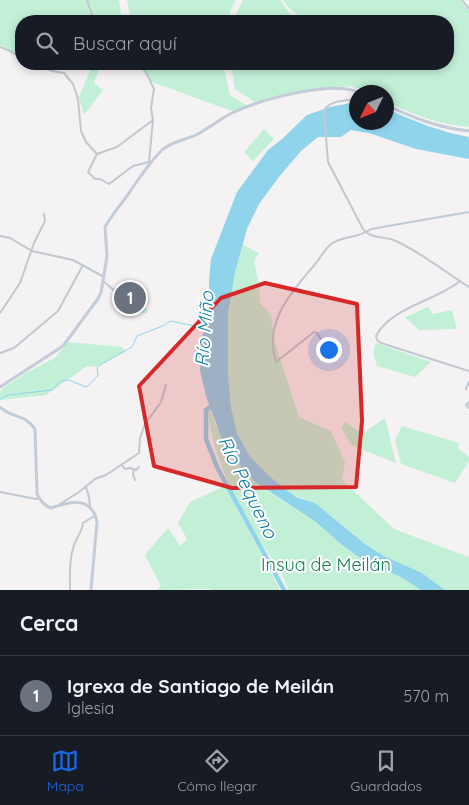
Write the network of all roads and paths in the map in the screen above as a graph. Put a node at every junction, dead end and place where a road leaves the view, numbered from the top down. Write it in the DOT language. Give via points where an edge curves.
graph roads {
  1 [pos="87,0"];
  2 [pos="462,0"];
  3 [pos="469,9"];
  4 [pos="92,15"];
  5 [pos="0,47"];
  6 [pos="15,54"];
  7 [pos="52,70"];
  8 [pos="145,70"];
  9 [pos="349,90"];
  10 [pos="349,100"];
  11 [pos="394,108"];
  12 [pos="153,120"];
  13 [pos="469,131"];
  14 [pos="97,154"];
  15 [pos="149,162"];
  16 [pos="469,212"];
  17 [pos="44,214"];
  18 [pos="366,233"];
  19 [pos="0,236"];
  20 [pos="32,251"];
  21 [pos="83,265"];
  22 [pos="104,279"];
  23 [pos="460,281"];
  24 [pos="469,287"];
  25 [pos="122,297"];
  26 [pos="0,313"];
  27 [pos="322,342"];
  28 [pos="0,354"];
  29 [pos="469,371"];
  30 [pos="469,382"];
  31 [pos="166,385"];
  32 [pos="0,387"];
  33 [pos="466,389"];
  34 [pos="469,402"];
  35 [pos="0,407"];
  36 [pos="469,408"];
  37 [pos="122,465"];
  38 [pos="139,467"];
  39 [pos="134,469"];
  40 [pos="135,480"];
  41 [pos="86,487"];
  42 [pos="0,492"];
  43 [pos="39,498"];
  44 [pos="58,505"];
  45 [pos="90,507"];
  46 [pos="96,515"];
  47 [pos="70,590"];
  48 [pos="91,590"];
  1 -- 4 [label="street"];
  2 -- 3 [label="street"];
  5 -- 6 [label="street"];
  7 -- 14 [label="street" via="64,73 73,84 81,131"];
  8 -- 12 [label="street" via="154,89"];
  9 -- 15 [label="street" via="303,92 234,112 193,136 170,144"];
  10 -- 18 [label="street" via="326,106 328,162"];
  11 -- 13 [label="street" via="442,127"];
  12 -- 14 [label="street" via="117,147"];
  12 -- 15 [label="street"];
  14 -- 15 [label="street" via="88,172 95,179 109,184 133,166"];
  15 -- 22 [label="street" via="105,227 107,256"];
  16 -- 18 [label="street" via="370,229"];
  17 -- 20 [label="street" via="45,221"];
  18 -- 23 [label="street" via="394,240"];
  18 -- 27 [label="street" via="330,245 276,317 272,341 276,362 314,332"];
  19 -- 20 [label="street"];
  20 -- 21 [label="street"];
  20 -- 26 [label="street" via="20,283"];
  21 -- 22 [label="street"];
  21 -- 28 [label="street" via="58,311 14,348"];
  22 -- 25 [label="street"];
  22 -- 32 [label="street" via="97,300 62,346"];
  23 -- 24 [label="street"];
  23 -- 29 [label="street" via="392,319 376,336 382,343"];
  30 -- 33 [label="street"];
  31 -- 37 [label="street" via="161,402 145,424 139,453"];
  34 -- 36 [label="street" via="466,405"];
  35 -- 43 [label="street" via="10,415 23,418 35,429"];
  37 -- 39 [label="street" via="125,469"];
  37 -- 41 [label="street"];
  38 -- 39 [label="street"];
  39 -- 40 [label="street"];
  41 -- 44 [label="street"];
  41 -- 45 [label="street"];
  42 -- 43 [label="street"];
  43 -- 44 [label="street" via="46,507"];
  44 -- 45 [label="street" via="80,502"];
  45 -- 46 [label="street"];
  46 -- 47 [label="street" via="83,523 74,546"];
  46 -- 48 [label="street"];
}
